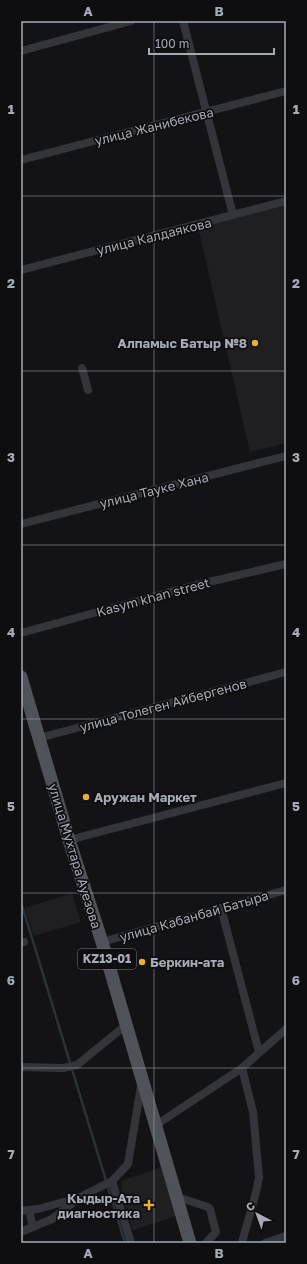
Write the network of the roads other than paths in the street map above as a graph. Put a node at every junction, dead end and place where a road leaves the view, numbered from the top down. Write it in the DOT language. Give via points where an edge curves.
graph roads {
  1 [pos="131,21"];
  2 [pos="183,21"];
  3 [pos="21,51"];
  4 [pos="286,91"];
  5 [pos="207,112"];
  6 [pos="21,160"];
  7 [pos="286,201"];
  8 [pos="233,215"];
  9 [pos="21,270"];
  10 [pos="82,368"];
  11 [pos="88,390"];
  12 [pos="286,456"];
  13 [pos="21,524"];
  14 [pos="286,564"];
  15 [pos="21,633"];
  16 [pos="286,672"];
  17 [pos="21,677"];
  18 [pos="39,738"];
  19 [pos="286,783"];
  20 [pos="69,840"];
  21 [pos="286,890"];
  22 [pos="221,908"];
  23 [pos="102,942"];
  24 [pos="126,1025"];
  25 [pos="286,1030"];
  26 [pos="259,1052"];
  27 [pos="21,1067"];
  28 [pos="242,1068"];
  29 [pos="142,1080"];
  30 [pos="156,1125"];
  31 [pos="109,1182"];
  32 [pos="177,1197"];
  33 [pos="78,1198"];
  34 [pos="25,1210"];
  35 [pos="33,1227"];
  36 [pos="21,1232"];
  37 [pos="286,1236"];
  38 [pos="131,1243"];
  39 [pos="190,1243"];
  40 [pos="206,1243"];
  41 [pos="242,1243"];
  42 [pos="265,1243"];
  1 -- 3 [label="street"];
  2 -- 5 [label="street"];
  4 -- 5 [label="street, улица Жанибекова"];
  5 -- 6 [label="street, улица Жанибекова"];
  5 -- 8 [label="street"];
  7 -- 8 [label="street, улица Калдаякова"];
  8 -- 9 [label="street, улица Калдаякова"];
  10 -- 11 [label="street"];
  12 -- 13 [label="street, улица Тауке Хана"];
  14 -- 15 [label="street, Kasym khan street" via="196,585"];
  16 -- 18 [label="street, улица Толеген Айбергенов"];
  17 -- 18 [label="main road, улица Мухтара Ауезова / KZ13-01"];
  18 -- 20 [label="main road, улица Мухтара Ауезова / KZ13-01"];
  19 -- 20 [label="street"];
  20 -- 23 [label="main road, улица Мухтара Ауезова / KZ13-01"];
  21 -- 22 [label="street, улица Кабанбай Батыра"];
  22 -- 23 [label="street, улица Кабанбай Батыра"];
  22 -- 26 [label="street"];
  23 -- 24 [label="main road, улица Мухтара Ауезова / KZ13-01"];
  24 -- 27 [label="street" via="71,1066"];
  24 -- 29 [label="main road, улица Мухтара Ауезова / KZ13-01"];
  25 -- 26 [label="street"];
  26 -- 28 [label="street"];
  28 -- 30 [label="street"];
  28 -- 41 [label="street" via="253,1112 259,1176"];
  29 -- 30 [label="main road, улица Мухтара Ауезова / KZ13-01"];
  29 -- 31 [label="street" via="128,1164"];
  30 -- 32 [label="main road, улица Мухтара Ауезова / KZ13-01"];
  31 -- 33 [label="street"];
  31 -- 38 [label="street"];
  32 -- 39 [label="main road, улица Мухтара Ауезова / KZ13-01"];
  32 -- 40 [label="street" via="210,1209 216,1232"];
  33 -- 34 [label="street"];
  33 -- 35 [label="street" via="52,1219"];
  34 -- 35 [label="street"];
  35 -- 36 [label="street"];
  37 -- 42 [label="street"];
}
